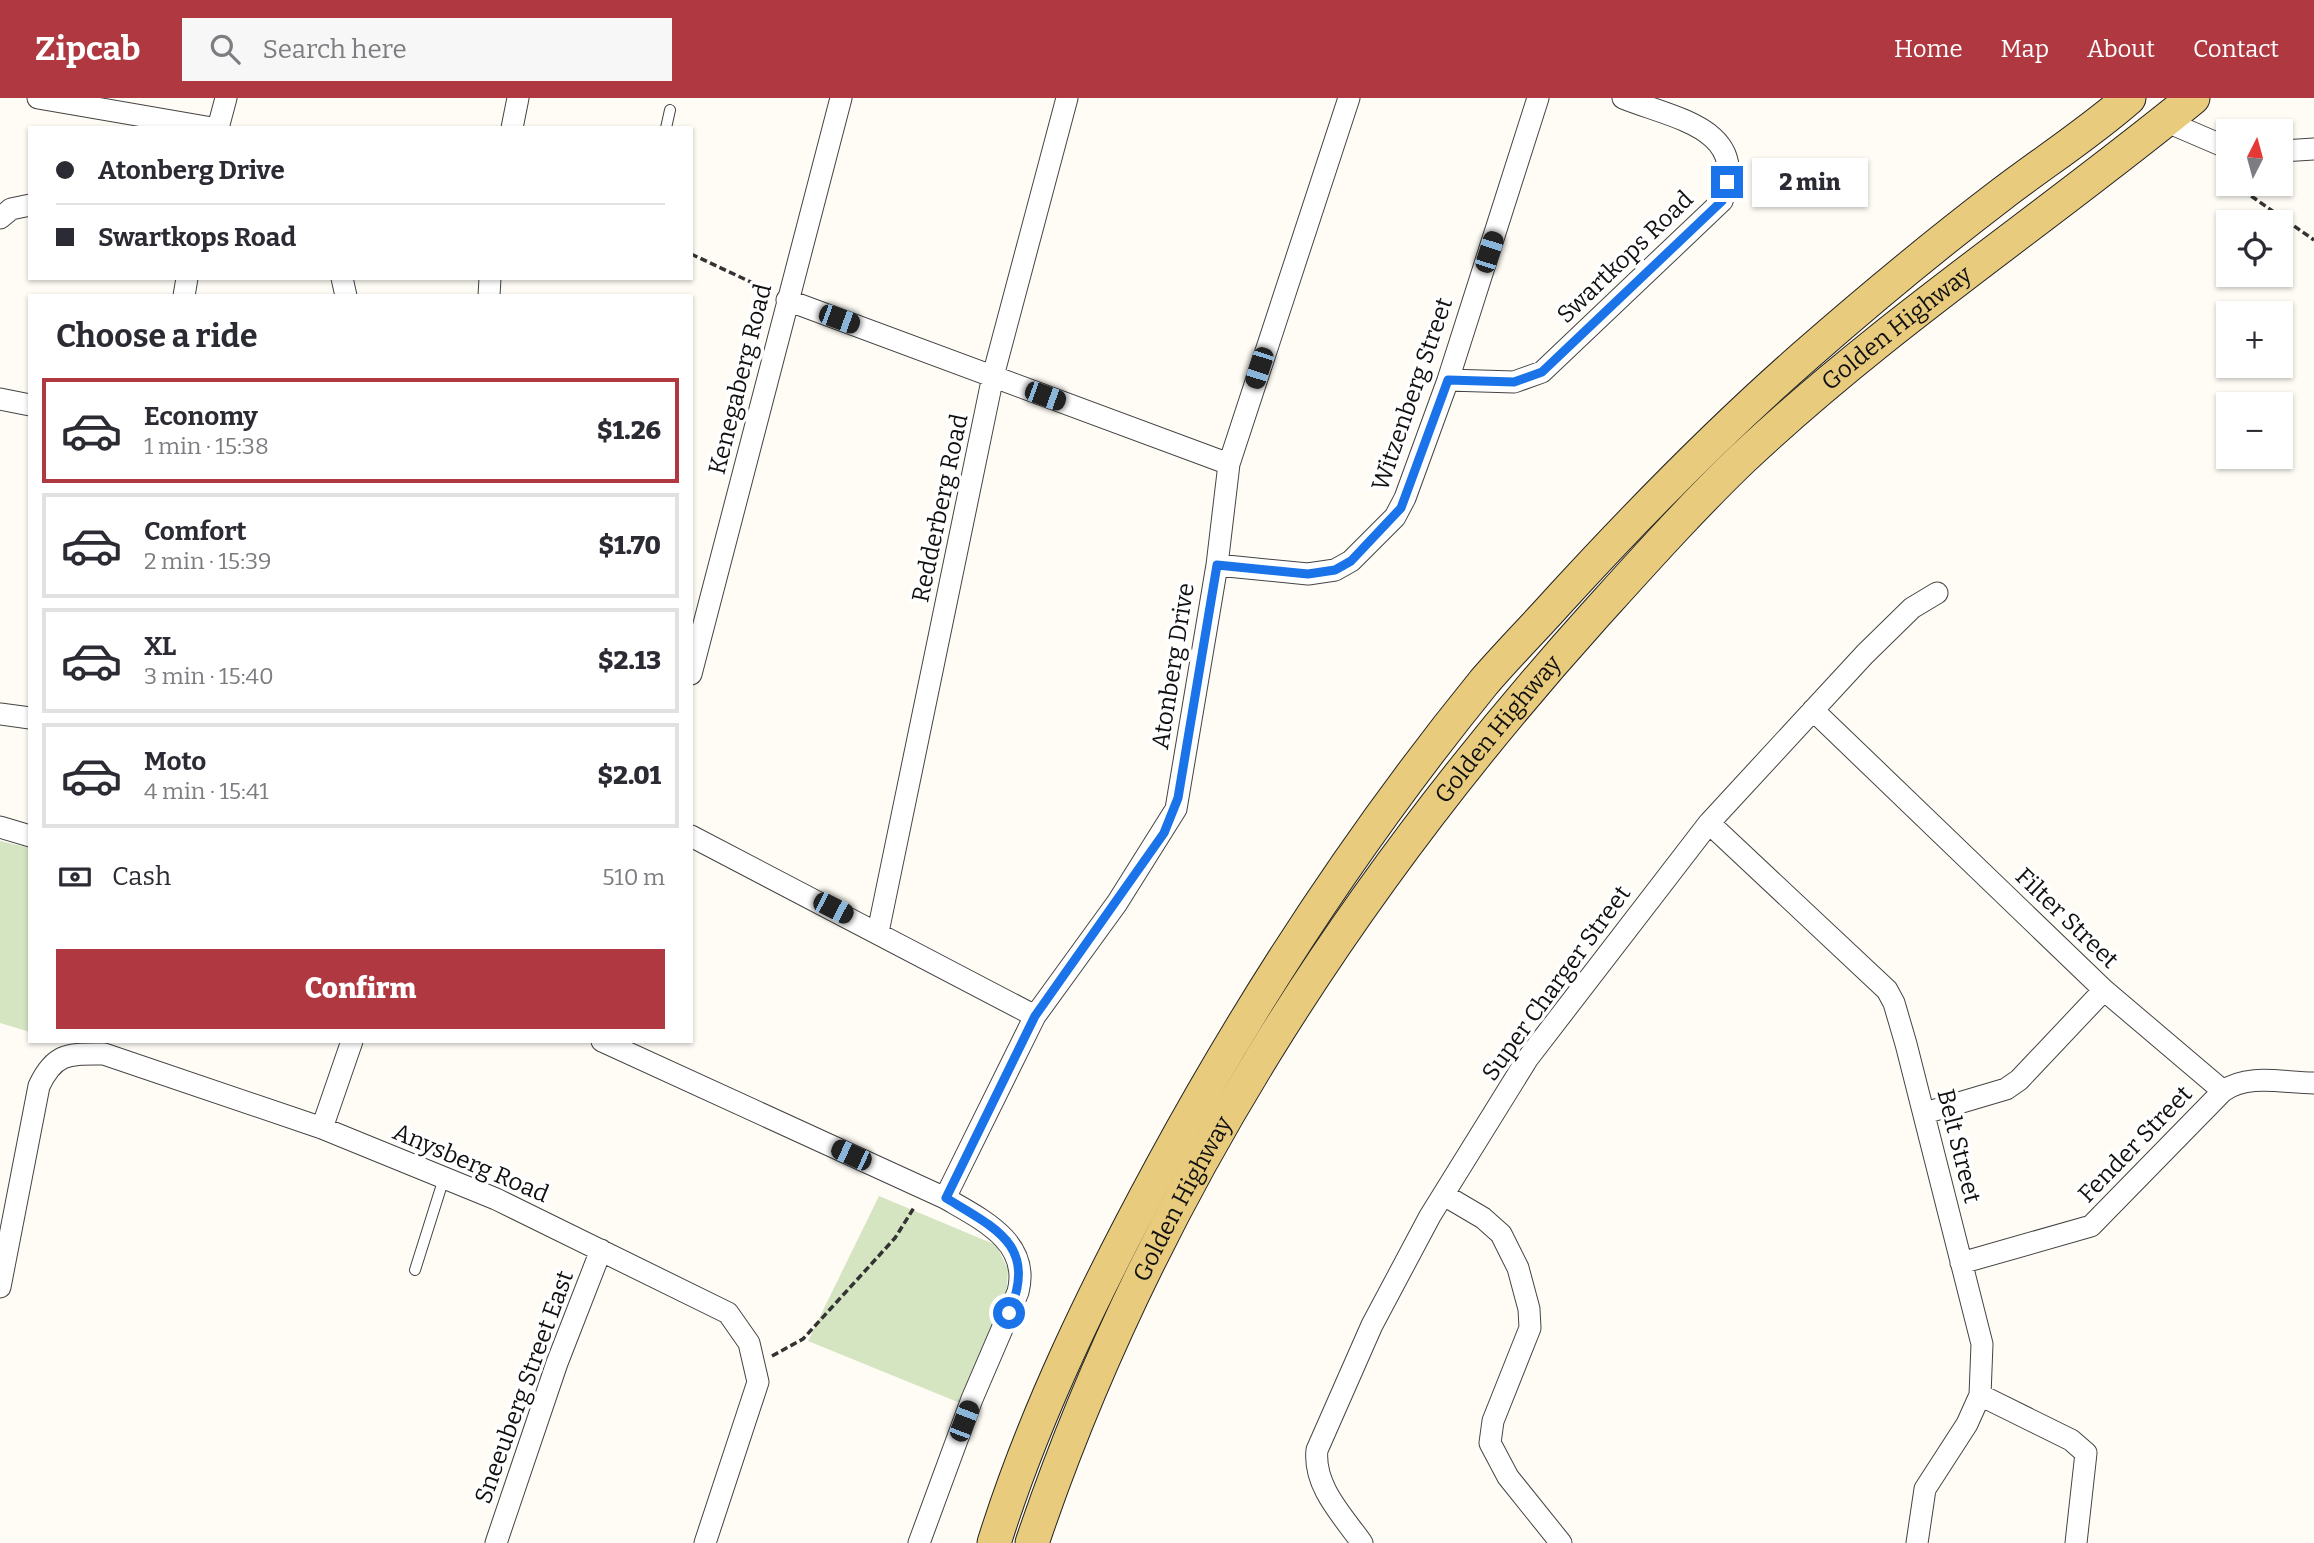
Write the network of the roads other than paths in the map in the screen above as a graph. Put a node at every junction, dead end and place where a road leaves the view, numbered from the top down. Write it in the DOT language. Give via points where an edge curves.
graph roads {
  1 [pos="38,98"];
  2 [pos="226,98"];
  3 [pos="518,98"];
  4 [pos="841,98"];
  5 [pos="1067,98"];
  6 [pos="1349,98"];
  7 [pos="1538,98"];
  8 [pos="1623,98"];
  9 [pos="2129,98"];
  10 [pos="2193,98"];
  11 [pos="670,110"];
  12 [pos="2165,121"];
  13 [pos="200,126"];
  14 [pos="219,126"];
  15 [pos="512,126"];
  16 [pos="666,126"];
  17 [pos="2216,143"];
  18 [pos="2314,149"];
  19 [pos="2293,150"];
  20 [pos="28,205"];
  21 [pos="0,218"];
  22 [pos="787,300"];
  23 [pos="993,376"];
  24 [pos="1448,380"];
  25 [pos="0,400"];
  26 [pos="28,405"];
  27 [pos="1229,464"];
  28 [pos="1217,565"];
  29 [pos="1937,593"];
  30 [pos="693,666"];
  31 [pos="1813,710"];
  32 [pos="0,714"];
  33 [pos="28,718"];
  34 [pos="1709,823"];
  35 [pos="0,827"];
  36 [pos="28,835"];
  37 [pos="693,837"];
  38 [pos="878,932"];
  39 [pos="2105,990"];
  40 [pos="1035,1016"];
  41 [pos="351,1043"];
  42 [pos="606,1043"];
  43 [pos="2314,1083"];
  44 [pos="2222,1091"];
  45 [pos="1925,1113"];
  46 [pos="322,1128"];
  47 [pos="443,1178"];
  48 [pos="1444,1195"];
  49 [pos="946,1198"];
  50 [pos="601,1250"];
  51 [pos="1961,1263"];
  52 [pos="415,1270"];
  53 [pos="0,1287"];
  54 [pos="1980,1395"];
  55 [pos="496,1543"];
  56 [pos="705,1543"];
  57 [pos="919,1543"];
  58 [pos="994,1543"];
  59 [pos="1032,1543"];
  60 [pos="1362,1543"];
  61 [pos="1561,1543"];
  62 [pos="1917,1543"];
  63 [pos="2076,1543"];
  1 -- 13 [label="street"];
  2 -- 14 [label="street"];
  3 -- 15 [label="street"];
  4 -- 22 [label="street, Kenegaberg Road"];
  5 -- 23 [label="street, Redderberg Road"];
  6 -- 27 [label="street, Atonberg Drive"];
  7 -- 24 [label="street, Witzenberg Street"];
  8 -- 24 [label="street, Swartkops Road" via="1708,132 1724,147 1729,173 1722,201 1542,372 1514,382"];
  9 -- 58 [label="main road, Golden Highway" via="1941,241 1806,355 1612,542 1486,680 1394,799 1253,1009 1192,1112 1081,1325"];
  10 -- 12 [label="main road, Golden Highway"];
  11 -- 16 [label="lane"];
  12 -- 17 [label="street"];
  12 -- 59 [label="main road, Golden Highway" via="1870,345 1751,451 1643,561 1494,730 1371,891 1281,1025 1216,1137 1121,1322 1085,1402"];
  18 -- 19 [label="street"];
  20 -- 21 [label="street" via="11,209"];
  22 -- 23 [label="street"];
  22 -- 30 [label="street, Kenegaberg Road"];
  23 -- 27 [label="street"];
  23 -- 38 [label="street, Redderberg Road"];
  24 -- 28 [label="street, Witzenberg Street" via="1401,508 1351,561 1335,570 1308,574"];
  25 -- 26 [label="street"];
  27 -- 28 [label="street, Atonberg Drive"];
  28 -- 40 [label="street, Atonberg Drive" via="1176,809 1117,903"];
  29 -- 31 [label="street, Super Charger Street" via="1912,608"];
  31 -- 34 [label="street, Super Charger Street"];
  31 -- 39 [label="street, Filter Street"];
  32 -- 33 [label="street"];
  34 -- 45 [label="street, Belt Street" via="1887,990"];
  34 -- 48 [label="street, Super Charger Street" via="1528,1058"];
  35 -- 36 [label="street"];
  37 -- 38 [label="street"];
  38 -- 40 [label="street"];
  39 -- 44 [label="street, Filter Street"];
  39 -- 45 [label="street" via="2007,1089"];
  40 -- 49 [label="street, Atonberg Drive"];
  41 -- 46 [label="street"];
  42 -- 49 [label="street"];
  43 -- 44 [label="street" via="2247,1080"];
  44 -- 51 [label="street, Fender Street" via="2091,1226"];
  45 -- 51 [label="street, Belt Street"];
  46 -- 47 [label="street, Anysberg Road"];
  46 -- 53 [label="street, Anysberg Road" via="104,1054 58,1059 39,1086"];
  47 -- 50 [label="street, Anysberg Road"];
  47 -- 52 [label="lane"];
  48 -- 60 [label="street, Super Charger Street" via="1372,1325 1317,1451 1316,1468 1325,1490"];
  48 -- 61 [label="street" via="1501,1234 1518,1268 1530,1328 1493,1421 1490,1443 1508,1478"];
  49 -- 57 [label="street" via="1003,1236 1016,1255 1020,1273 1018,1292 972,1399"];
  50 -- 55 [label="street, Sneeuberg Street East"];
  50 -- 56 [label="street, Anysberg Road" via="728,1313 749,1343 756,1391"];
  51 -- 54 [label="street, Belt Street" via="1982,1344"];
  54 -- 62 [label="street, Belt Street" via="1968,1424 1925,1489"];
  54 -- 63 [label="street" via="2071,1440 2086,1453"];
}
